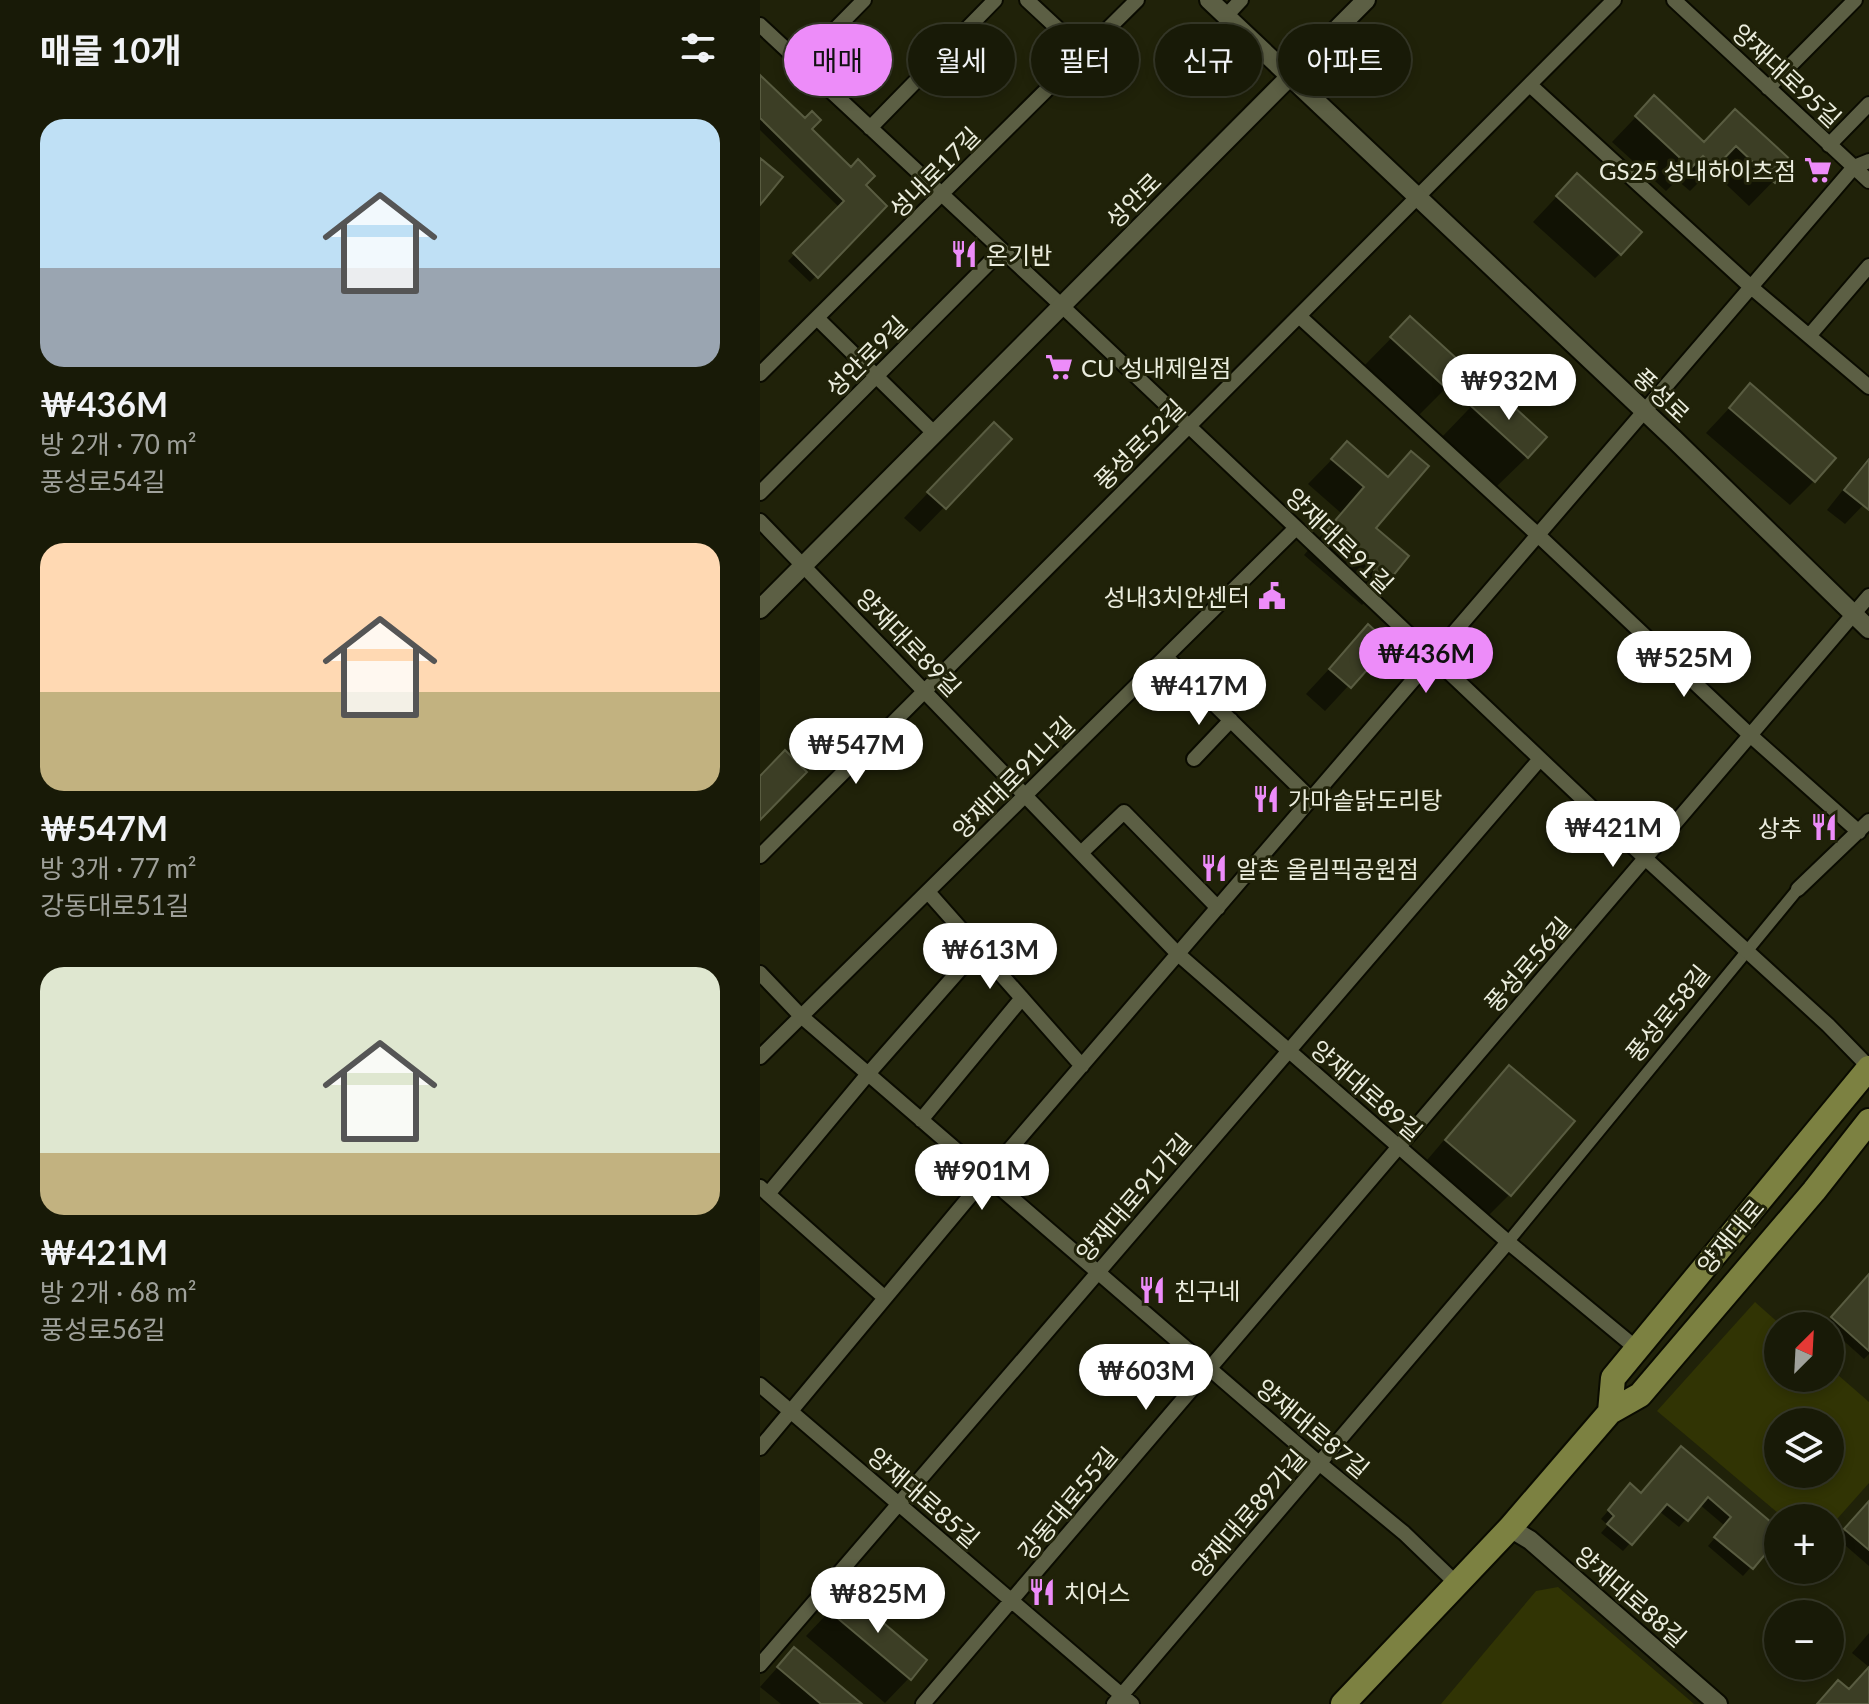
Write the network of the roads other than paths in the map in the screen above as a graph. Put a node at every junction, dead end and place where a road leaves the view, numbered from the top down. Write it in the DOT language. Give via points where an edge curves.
graph roads {
  1 [pos="864,0"];
  2 [pos="995,0"];
  3 [pos="1027,0"];
  4 [pos="1137,0"];
  5 [pos="1209,0"];
  6 [pos="1241,0"];
  7 [pos="1366,0"];
  8 [pos="1614,0"];
  9 [pos="1674,0"];
  10 [pos="1855,0"];
  11 [pos="1226,16"];
  12 [pos="840,24"];
  13 [pos="1053,24"];
  14 [pos="1113,24"];
  15 [pos="1341,24"];
  16 [pos="760,25"];
  17 [pos="784,47"];
  18 [pos="1278,65"];
  19 [pos="1530,85"];
  20 [pos="1278,86"];
  21 [pos="1768,88"];
  22 [pos="837,96"];
  23 [pos="1041,96"];
  24 [pos="1311,96"];
  25 [pos="1869,104"];
  26 [pos="870,128"];
  27 [pos="1829,145"];
  28 [pos="1869,161"];
  29 [pos="1854,167"];
  30 [pos="1869,181"];
  31 [pos="942,194"];
  32 [pos="1419,197"];
  33 [pos="1002,250"];
  34 [pos="1869,266"];
  35 [pos="1751,287"];
  36 [pos="1062,306"];
  37 [pos="1299,316"];
  38 [pos="817,318"];
  39 [pos="1809,336"];
  40 [pos="760,374"];
  41 [pos="876,376"];
  42 [pos="1867,382"];
  43 [pos="1645,412"];
  44 [pos="1189,426"];
  45 [pos="935,434"];
  46 [pos="760,493"];
  47 [pos="761,526"];
  48 [pos="1296,528"];
  49 [pos="1538,535"];
  50 [pos="804,566"];
  51 [pos="1869,596"];
  52 [pos="760,609"];
  53 [pos="1853,614"];
  54 [pos="1869,629"];
  55 [pos="1166,657"];
  56 [pos="1433,658"];
  57 [pos="925,690"];
  58 [pos="1231,720"];
  59 [pos="1750,735"];
  60 [pos="1194,759"];
  61 [pos="1540,759"];
  62 [pos="1026,795"];
  63 [pos="1311,799"];
  64 [pos="1864,827"];
  65 [pos="1081,853"];
  66 [pos="760,856"];
  67 [pos="1646,859"];
  68 [pos="1798,889"];
  69 [pos="928,892"];
  70 [pos="1218,908"];
  71 [pos="978,949"];
  72 [pos="1746,952"];
  73 [pos="1178,954"];
  74 [pos="760,973"];
  75 [pos="1022,998"];
  76 [pos="801,1016"];
  77 [pos="1288,1050"];
  78 [pos="760,1057"];
  79 [pos="1082,1066"];
  80 [pos="1869,1068"];
  81 [pos="868,1074"];
  82 [pos="921,1120"];
  83 [pos="1869,1121"];
  84 [pos="1400,1147"];
  85 [pos="986,1177"];
  86 [pos="764,1191"];
  87 [pos="1508,1242"];
  88 [pos="1097,1272"];
  89 [pos="885,1298"];
  90 [pos="1636,1348"];
  91 [pos="1209,1368"];
  92 [pos="760,1385"];
  93 [pos="791,1412"];
  94 [pos="1610,1412"];
  95 [pos="760,1448"];
  96 [pos="1319,1463"];
  97 [pos="897,1503"];
  98 [pos="1510,1528"];
  99 [pos="1456,1583"];
  100 [pos="1012,1601"];
  101 [pos="760,1665"];
  102 [pos="1122,1701"];
  103 [pos="923,1704"];
  104 [pos="1343,1704"];
  105 [pos="1718,1704"];
  1 -- 12 [label="street"];
  2 -- 26 [label="street"];
  3 -- 13 [label="street"];
  4 -- 14 [label="street, 성내로17길"];
  5 -- 11 [label="street, 풍성로"];
  6 -- 11 [label="street"];
  7 -- 15 [label="street, 성안로"];
  8 -- 19 [label="street"];
  9 -- 21 [label="street, 양재대로95길"];
  10 -- 21 [label="street"];
  11 -- 18 [label="street, 풍성로"];
  16 -- 17 [label="street"];
  19 -- 32 [label="street"];
  19 -- 35 [label="street"];
  20 -- 36 [label="street, 성안로"];
  21 -- 27 [label="street, 양재대로95길"];
  22 -- 26 [label="street"];
  23 -- 31 [label="street, 성내로17길"];
  24 -- 32 [label="street, 풍성로"];
  25 -- 27 [label="street"];
  26 -- 31 [label="street"];
  27 -- 29 [label="street, 양재대로95길"];
  28 -- 29 [label="street"];
  29 -- 30 [label="street, 양재대로95길"];
  29 -- 35 [label="street"];
  31 -- 33 [label="street"];
  31 -- 38 [label="street, 성내로17길"];
  32 -- 37 [label="street, 풍성로52길"];
  32 -- 43 [label="street, 풍성로"];
  33 -- 36 [label="street"];
  33 -- 41 [label="street, 성안로9길"];
  34 -- 39 [label="street"];
  35 -- 39 [label="street"];
  35 -- 43 [label="street"];
  36 -- 44 [label="street, 양재대로91길"];
  36 -- 45 [label="street, 성안로"];
  37 -- 44 [label="street, 풍성로52길"];
  37 -- 49 [label="street"];
  38 -- 40 [label="street, 성내로17길"];
  38 -- 41 [label="street"];
  39 -- 42 [label="street"];
  41 -- 45 [label="street"];
  41 -- 46 [label="street, 성안로9길"];
  43 -- 49 [label="street"];
  43 -- 53 [label="street, 풍성로"];
  44 -- 48 [label="street, 양재대로91길"];
  44 -- 57 [label="street, 풍성로52길"];
  45 -- 50 [label="street, 성안로"];
  47 -- 50 [label="street, 양재대로89길"];
  48 -- 55 [label="street, 양재대로91나길"];
  48 -- 56 [label="street, 양재대로91길"];
  49 -- 56 [label="street"];
  49 -- 59 [label="street"];
  50 -- 52 [label="street, 성안로"];
  50 -- 57 [label="street, 양재대로89길"];
  51 -- 53 [label="street, 풍성로56길"];
  53 -- 54 [label="street, 풍성로"];
  53 -- 59 [label="street, 풍성로56길"];
  55 -- 58 [label="street"];
  55 -- 62 [label="street, 양재대로91나길"];
  56 -- 61 [label="street, 양재대로91길"];
  56 -- 63 [label="street"];
  57 -- 62 [label="street, 양재대로89길"];
  57 -- 66 [label="street, 풍성로52길"];
  58 -- 60 [label="street"];
  58 -- 63 [label="street"];
  59 -- 64 [label="street"];
  59 -- 67 [label="street, 풍성로56길"];
  61 -- 67 [label="street, 양재대로91길"];
  61 -- 77 [label="street, 양재대로91가길"];
  62 -- 65 [label="street, 양재대로89길"];
  62 -- 69 [label="street, 양재대로91나길"];
  63 -- 70 [label="street"];
  64 -- 68 [label="street, 풍성로58길"];
  65 -- 70 [label="street" via="1124,812"];
  65 -- 73 [label="street, 양재대로89길"];
  67 -- 72 [label="street, 양재대로91길"];
  67 -- 84 [label="street, 풍성로56길"];
  68 -- 72 [label="street, 풍성로58길"];
  69 -- 71 [label="street"];
  69 -- 76 [label="street, 양재대로91나길"];
  70 -- 73 [label="street"];
  71 -- 75 [label="street"];
  71 -- 81 [label="street"];
  72 -- 80 [label="street, 양재대로91길"];
  72 -- 87 [label="street, 풍성로58길"];
  73 -- 77 [label="street, 양재대로89길"];
  73 -- 79 [label="street"];
  74 -- 76 [label="street, 양재대로87길"];
  75 -- 79 [label="street"];
  75 -- 82 [label="street"];
  76 -- 78 [label="street, 양재대로91나길"];
  76 -- 81 [label="street, 양재대로87길"];
  77 -- 84 [label="street, 양재대로89길"];
  77 -- 88 [label="street, 양재대로91가길"];
  79 -- 85 [label="street"];
  80 -- 90 [label="main road, 양재대로"];
  81 -- 82 [label="street, 양재대로87길"];
  81 -- 86 [label="street"];
  82 -- 85 [label="street, 양재대로87길"];
  83 -- 94 [label="main road, 양재대로" via="1640,1395"];
  84 -- 87 [label="street, 양재대로89길"];
  84 -- 91 [label="street, 강동대로55길"];
  85 -- 88 [label="street, 양재대로87길"];
  85 -- 89 [label="street"];
  86 -- 89 [label="street"];
  87 -- 90 [label="street, 양재대로89길"];
  87 -- 96 [label="street, 양재대로89가길"];
  88 -- 91 [label="street, 양재대로87길"];
  88 -- 97 [label="street, 양재대로91가길"];
  89 -- 93 [label="street"];
  90 -- 94 [label="main road, 양재대로" via="1613,1378"];
  91 -- 96 [label="street, 양재대로87길"];
  91 -- 100 [label="street, 강동대로55길"];
  92 -- 93 [label="street, 양재대로85길"];
  93 -- 95 [label="street"];
  93 -- 97 [label="street, 양재대로85길"];
  94 -- 98 [label="main road, 양재대로"];
  96 -- 99 [label="street, 양재대로87길"];
  96 -- 102 [label="street, 양재대로89가길"];
  97 -- 100 [label="street, 양재대로85길"];
  97 -- 101 [label="street, 양재대로91가길"];
  98 -- 99 [label="main road, 양재대로"];
  98 -- 105 [label="street, 양재대로88길"];
  99 -- 104 [label="main road, 양재대로"];
  100 -- 102 [label="street, 양재대로85길"];
  100 -- 103 [label="street, 강동대로55길"];
}
